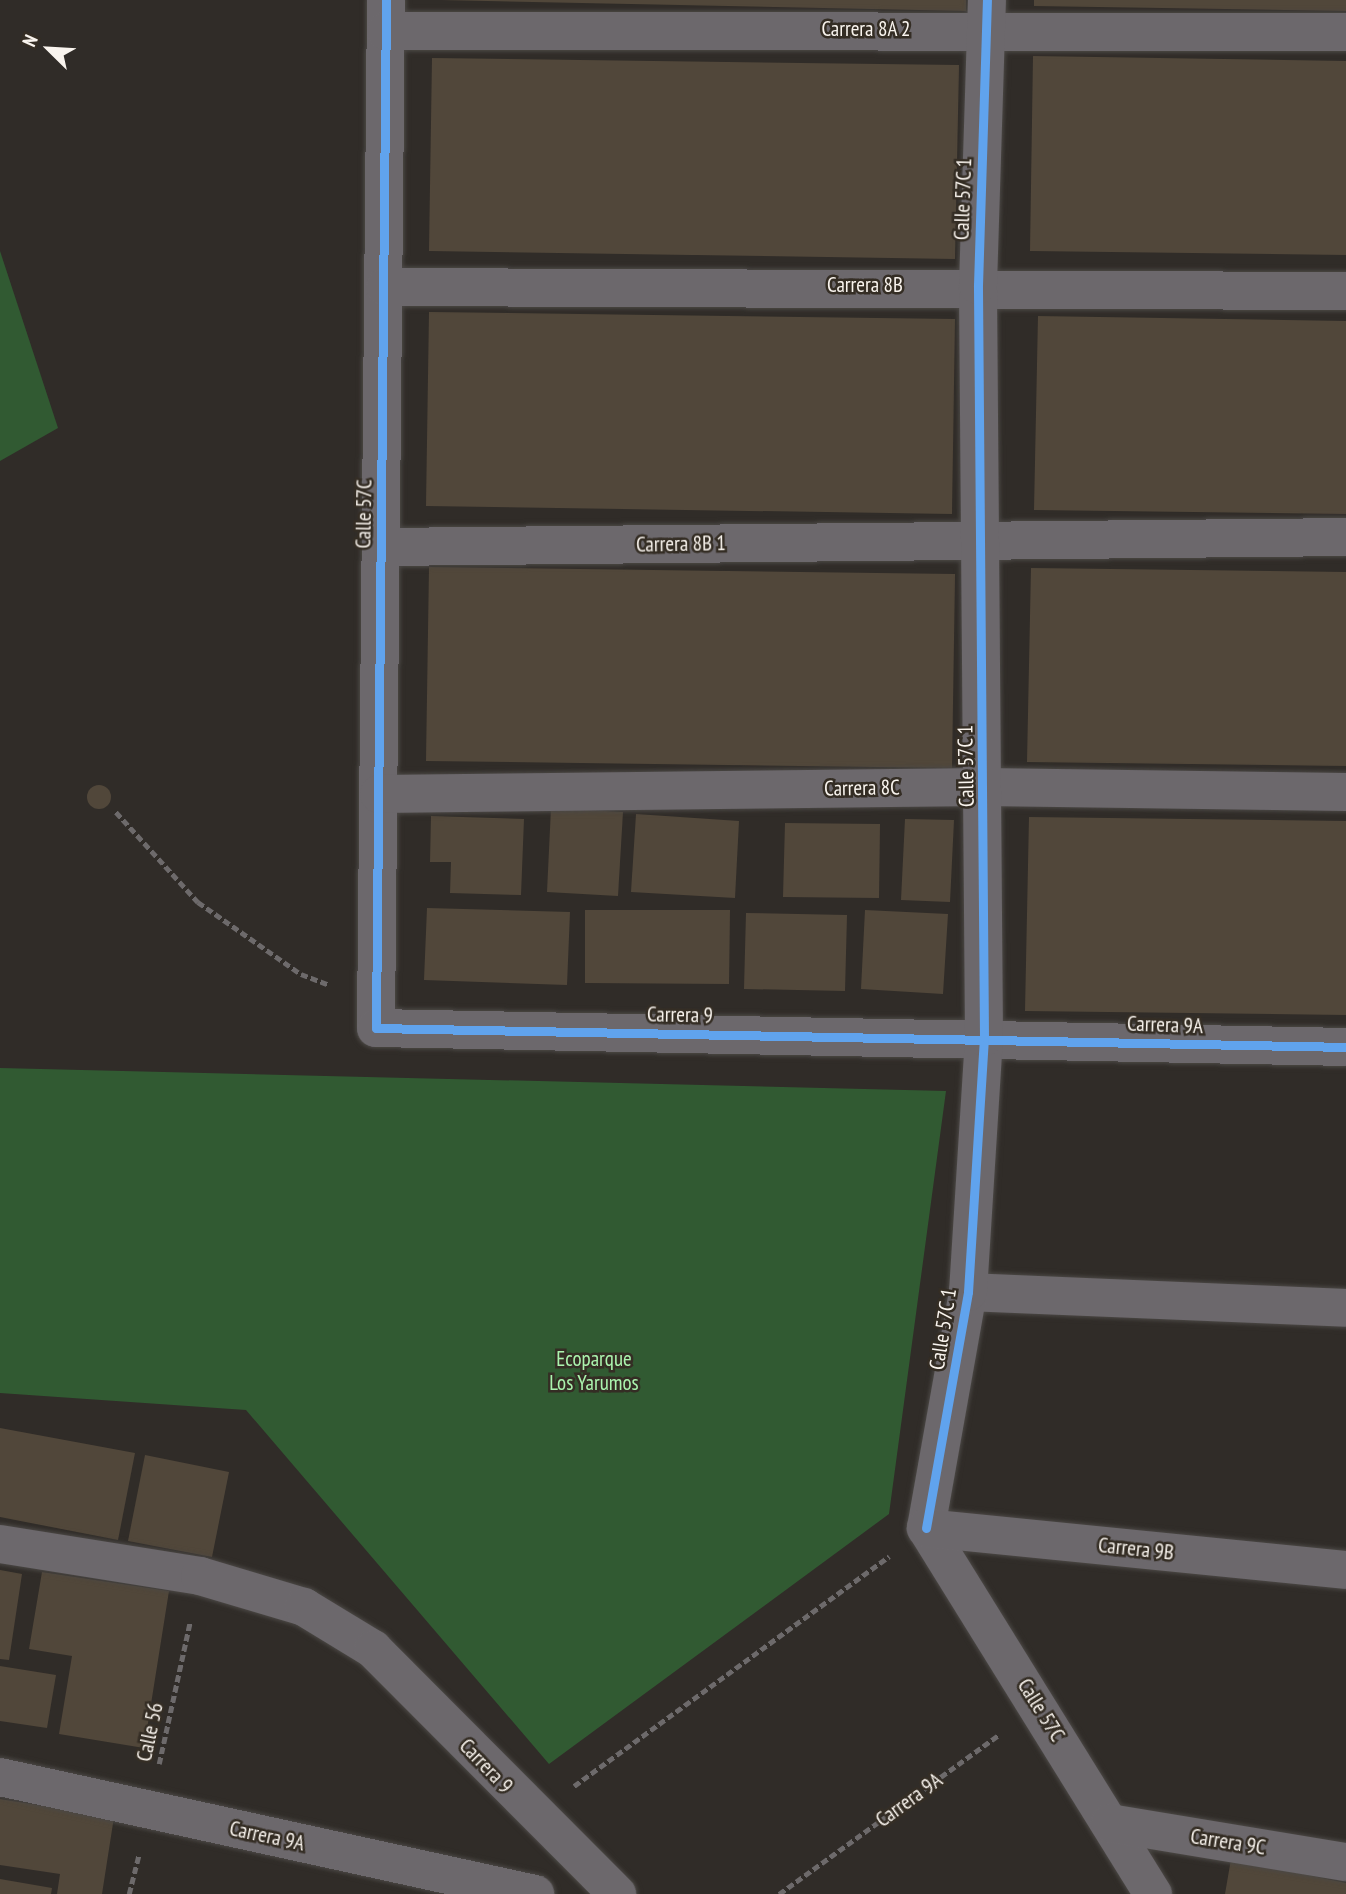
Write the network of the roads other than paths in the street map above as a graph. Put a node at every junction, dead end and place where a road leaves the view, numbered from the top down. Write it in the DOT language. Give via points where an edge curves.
graph roads {
  1 [pos="987,14"];
  2 [pos="386,15"];
  3 [pos="1346,32"];
  4 [pos="978,285"];
  5 [pos="385,287"];
  6 [pos="1346,290"];
  7 [pos="1346,537"];
  8 [pos="981,541"];
  9 [pos="381,547"];
  10 [pos="984,787"];
  11 [pos="1346,792"];
  12 [pos="379,794"];
  13 [pos="376,1016"];
  14 [pos="984,1037"];
  15 [pos="1346,1047"];
  16 [pos="968,1292"];
  17 [pos="1346,1308"];
  18 [pos="926,1528"];
  19 [pos="0,1544"];
  20 [pos="1346,1570"];
  21 [pos="0,1777"];
  22 [pos="1110,1823"];
  23 [pos="1346,1861"];
  24 [pos="535,1894"];
  25 [pos="617,1894"];
  26 [pos="1153,1894"];
  1 -- 2 [label="street, Carrera 8A 2"];
  1 -- 3 [label="street, Carrera 8A 2"];
  1 -- 4 [label="street, Calle 57C 1"];
  2 -- 5 [label="street, Calle 57C"];
  4 -- 5 [label="street, Carrera 8B"];
  4 -- 6 [label="street, Carrera 8B"];
  4 -- 8 [label="street, Calle 57C 1"];
  5 -- 9 [label="street, Calle 57C"];
  7 -- 8 [label="street"];
  8 -- 9 [label="street, Carrera 8B 1"];
  8 -- 10 [label="street, Calle 57C 1"];
  9 -- 12 [label="street, Calle 57C"];
  10 -- 11 [label="street, Carrera 8C"];
  10 -- 12 [label="street, Carrera 8C"];
  10 -- 14 [label="street, Calle 57C 1"];
  12 -- 13 [label="street, Calle 57C"];
  13 -- 14 [label="street, Carrera 9"];
  14 -- 15 [label="street, Carrera 9A"];
  14 -- 16 [label="street, Calle 57C 1"];
  16 -- 17 [label="street"];
  16 -- 18 [label="street, Calle 57C 1"];
  18 -- 20 [label="street, Carrera 9B"];
  18 -- 22 [label="street, Calle 57C"];
  19 -- 25 [label="street, Carrera 9" via="200,1576 304,1607 373,1649 534,1816"];
  21 -- 24 [label="street, Carrera 9A"];
  22 -- 23 [label="street, Carrera 9C"];
  22 -- 26 [label="street, Calle 57C"];
}
